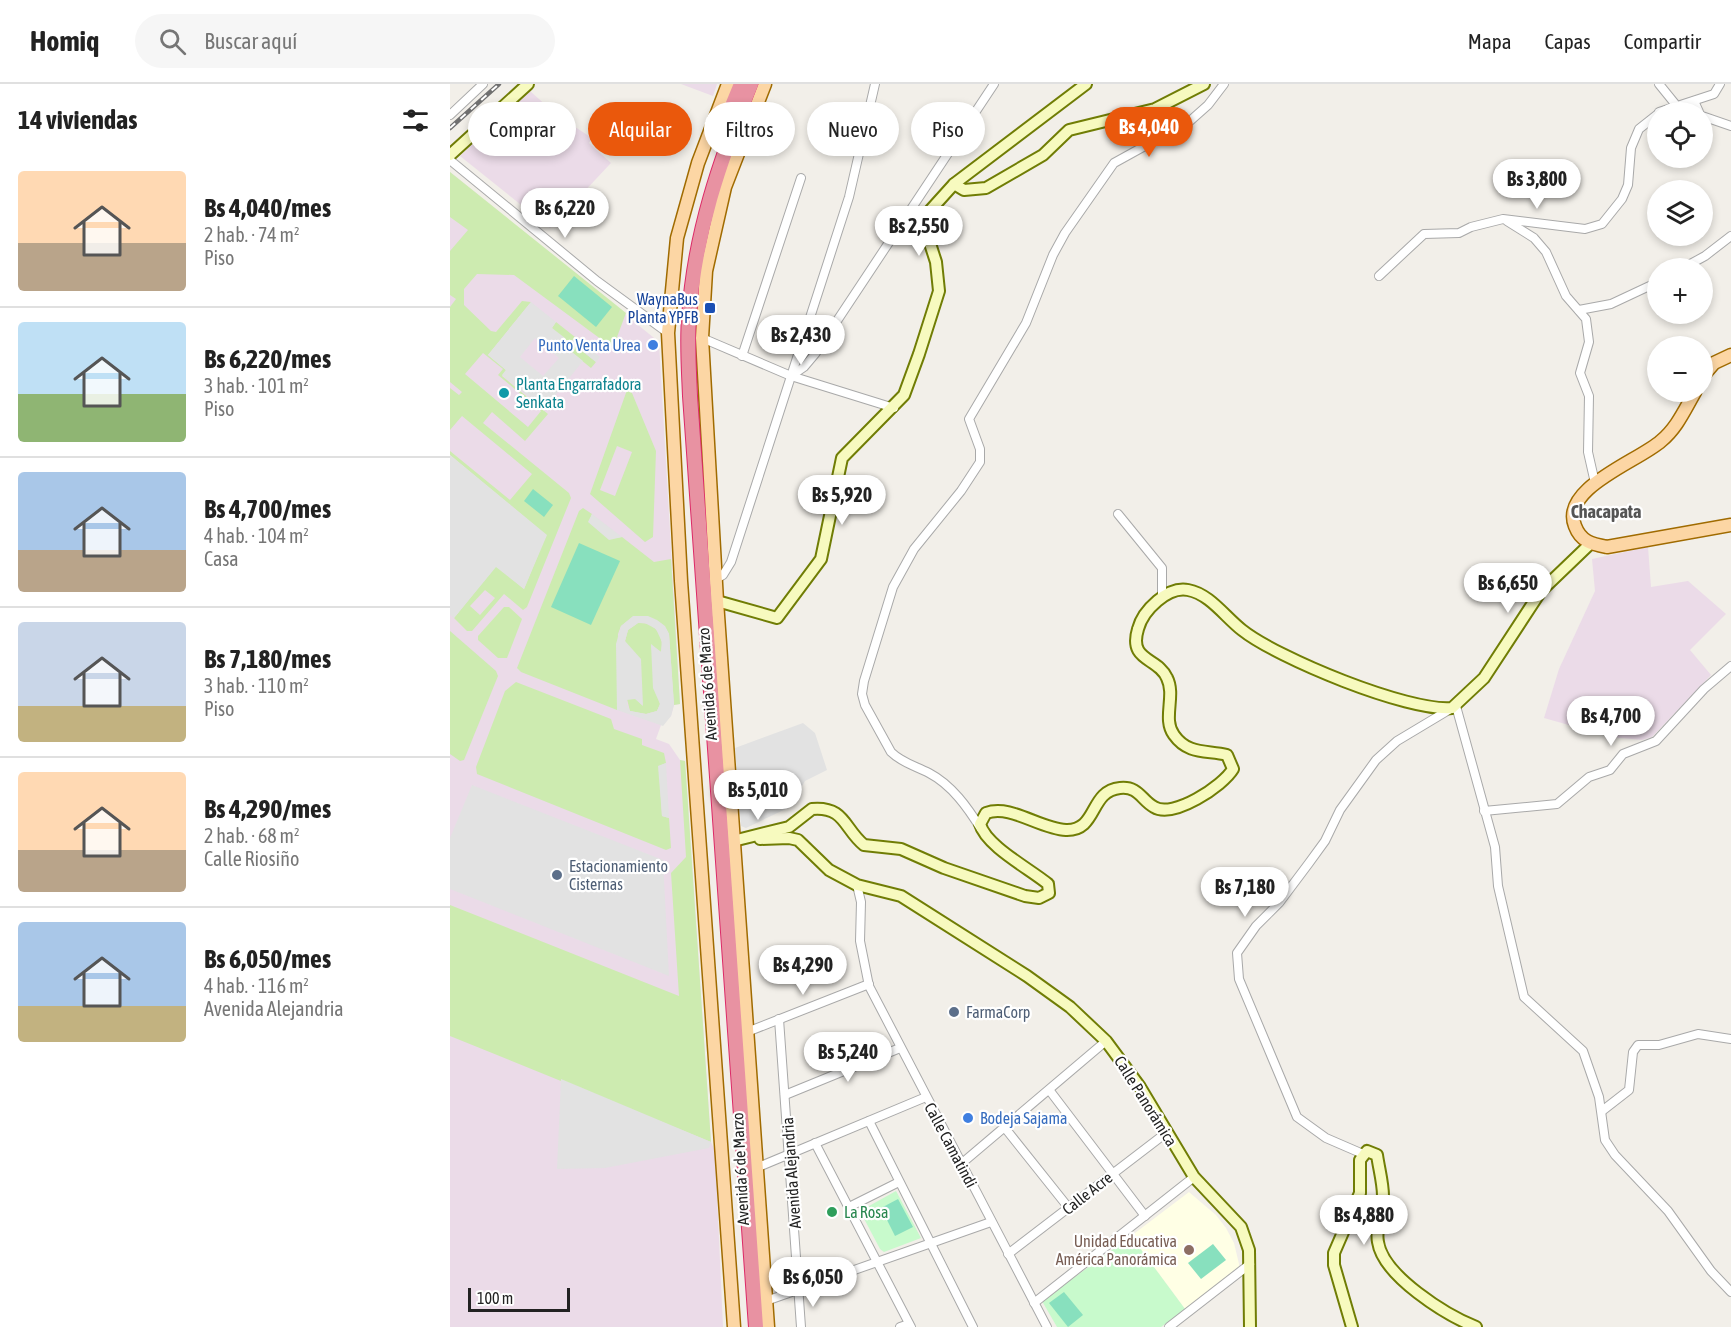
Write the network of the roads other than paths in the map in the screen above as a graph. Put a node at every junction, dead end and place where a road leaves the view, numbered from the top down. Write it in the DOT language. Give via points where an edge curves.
graph roads {
  1 [pos="483,84"];
  2 [pos="528,84"];
  3 [pos="728,84"];
  4 [pos="741,84"];
  5 [pos="751,84"];
  6 [pos="765,84"];
  7 [pos="875,84"];
  8 [pos="994,84"];
  9 [pos="1086,84"];
  10 [pos="1204,84"];
  11 [pos="1224,84"];
  12 [pos="1659,84"];
  13 [pos="1720,84"];
  14 [pos="1694,101"];
  15 [pos="1674,102"];
  16 [pos="1690,102"];
  17 [pos="450,115"];
  18 [pos="1713,120"];
  19 [pos="1647,122"];
  20 [pos="1731,126"];
  21 [pos="450,155"];
  22 [pos="450,160"];
  23 [pos="801,178"];
  24 [pos="954,184"];
  25 [pos="1503,219"];
  26 [pos="900,225"];
  27 [pos="925,228"];
  28 [pos="1731,236"];
  29 [pos="1701,258"];
  30 [pos="1379,276"];
  31 [pos="1647,287"];
  32 [pos="1579,310"];
  33 [pos="668,333"];
  34 [pos="702,338"];
  35 [pos="1731,355"];
  36 [pos="742,356"];
  37 [pos="1713,364"];
  38 [pos="791,376"];
  39 [pos="1689,402"];
  40 [pos="894,408"];
  41 [pos="1594,483"];
  42 [pos="1118,514"];
  43 [pos="1731,525"];
  44 [pos="1590,544"];
  45 [pos="716,579"];
  46 [pos="1162,597"];
  47 [pos="717,601"];
  48 [pos="1731,666"];
  49 [pos="1454,707"];
  50 [pos="1484,811"];
  51 [pos="981,831"];
  52 [pos="733,841"];
  53 [pos="857,885"];
  54 [pos="869,984"];
  55 [pos="779,1019"];
  56 [pos="747,1032"];
  57 [pos="1731,1039"];
  58 [pos="1106,1041"];
  59 [pos="900,1048"];
  60 [pos="1050,1091"];
  61 [pos="785,1095"];
  62 [pos="926,1097"];
  63 [pos="1602,1111"];
  64 [pos="869,1121"];
  65 [pos="1005,1128"];
  66 [pos="1166,1133"];
  67 [pos="815,1143"];
  68 [pos="789,1154"];
  69 [pos="1363,1154"];
  70 [pos="961,1164"];
  71 [pos="756,1168"];
  72 [pos="1112,1173"];
  73 [pos="1194,1177"];
  74 [pos="899,1182"];
  75 [pos="849,1207"];
  76 [pos="1068,1207"];
  77 [pos="1145,1216"];
  78 [pos="991,1222"];
  79 [pos="931,1242"];
  80 [pos="1008,1254"];
  81 [pos="879,1262"];
  82 [pos="1250,1264"];
  83 [pos="799,1290"];
  84 [pos="1731,1292"];
  85 [pos="766,1301"];
  86 [pos="1034,1303"];
  87 [pos="910,1325"];
  88 [pos="734,1327"];
  89 [pos="746,1327"];
  90 [pos="756,1327"];
  91 [pos="768,1327"];
  92 [pos="801,1327"];
  93 [pos="900,1327"];
  94 [pos="973,1327"];
  95 [pos="1047,1327"];
  96 [pos="1169,1327"];
  97 [pos="1250,1327"];
  98 [pos="1352,1327"];
  99 [pos="1476,1327"];
  1 -- 17 [label="street"];
  2 -- 21 [label="street"];
  3 -- 33 [label="main road, Avenida 6 de Marzo" via="698,163 677,238"];
  4 -- 89 [label="highway, Avenida 6 de Marzo" via="705,180 692,233 681,346"];
  5 -- 90 [label="highway, Avenida 6 de Marzo" via="724,149 707,206 688,337"];
  6 -- 34 [label="main road, Avenida 6 de Marzo" via="725,187 706,271"];
  7 -- 38 [label="street" via="849,197"];
  8 -- 26 [label="street"];
  9 -- 24 [label="street"];
  10 -- 24 [label="street" via="1155,109 1069,130 1043,155 986,188 964,190"];
  11 -- 51 [label="street" via="1190,121 1114,163 1065,233 1026,323 969,419 980,448 980,462 910,556 893,586 862,688 865,705 891,752 944,784 968,808"];
  12 -- 15 [label="street"];
  13 -- 14 [label="street" via="1714,94"];
  14 -- 16 [label="street"];
  18 -- 20 [label="street"];
  19 -- 25 [label="street" via="1630,148 1628,185 1622,199 1602,224 1585,229"];
  22 -- 33 [label="street" via="597,281"];
  23 -- 36 [label="street"];
  24 -- 27 [label="street" via="926,215"];
  25 -- 30 [label="street" via="1459,233 1424,234"];
  25 -- 32 [label="street" via="1534,238 1546,252 1566,296"];
  26 -- 27 [label="street"];
  26 -- 38 [label="street" via="815,354"];
  27 -- 40 [label="street" via="936,262 939,291 904,395"];
  28 -- 29 [label="street"];
  31 -- 32 [label="street" via="1611,304"];
  32 -- 41 [label="street" via="1589,330 1580,373 1589,396 1588,452"];
  33 -- 88 [label="main road, Avenida 6 de Marzo" via="682,592"];
  34 -- 36 [label="street"];
  34 -- 45 [label="main road, Avenida 6 de Marzo"];
  35 -- 37 [label="main road"];
  36 -- 38 [label="street"];
  38 -- 40 [label="street"];
  38 -- 45 [label="street" via="731,562"];
  39 -- 41 [label="main road" via="1662,441"];
  40 -- 47 [label="street" via="842,458 820,559 777,618"];
  41 -- 44 [label="main road" via="1577,500 1574,513 1581,538"];
  42 -- 46 [label="street" via="1162,568"];
  43 -- 44 [label="main road" via="1616,547"];
  44 -- 49 [label="street" via="1541,591 1484,678"];
  45 -- 47 [label="main road, Avenida 6 de Marzo"];
  46 -- 49 [label="street" via="1177,590 1189,590 1209,600 1250,636 1323,673 1425,707"];
  46 -- 51 [label="street" via="1138,626 1138,650 1168,679 1169,725 1174,735 1196,751 1227,755 1233,770 1228,778 1205,795 1162,810 1132,788 1107,791 1085,824 1077,828 1043,825 1000,810 986,813"];
  47 -- 52 [label="main road, Avenida 6 de Marzo"];
  48 -- 50 [label="street" via="1656,741 1623,754 1610,770 1589,777 1557,804"];
  49 -- 50 [label="street"];
  49 -- 69 [label="street" via="1396,741 1376,760 1340,810 1325,841 1237,953 1239,978 1297,1117 1326,1138"];
  50 -- 63 [label="street" via="1495,847 1498,886 1524,998 1583,1051"];
  51 -- 52 [label="street" via="1048,884 1049,893 1039,898 1025,897 901,849 864,845 842,817 821,808 812,809 789,827"];
  52 -- 53 [label="street" via="798,840 829,870"];
  52 -- 56 [label="main road, Avenida 6 de Marzo"];
  53 -- 54 [label="street, Calle Camatindi" via="861,902 860,941"];
  53 -- 58 [label="street, Calle Panorámica" via="901,897 989,950 1070,1007"];
  54 -- 55 [label="street"];
  54 -- 59 [label="street, Calle Camatindi"];
  55 -- 56 [label="street"];
  55 -- 61 [label="street, Avenida Alejandria"];
  56 -- 71 [label="main road, Avenida 6 de Marzo"];
  57 -- 63 [label="street" via="1698,1034 1659,1045 1638,1045 1633,1052 1629,1090"];
  58 -- 60 [label="street"];
  58 -- 66 [label="street, Calle Panorámica" via="1140,1086"];
  59 -- 61 [label="street"];
  59 -- 62 [label="street, Calle Camatindi"];
  60 -- 65 [label="street"];
  60 -- 72 [label="street"];
  61 -- 68 [label="street, Avenida Alejandria"];
  62 -- 64 [label="street"];
  62 -- 70 [label="street, Calle Camatindi"];
  63 -- 84 [label="street" via="1605,1140 1615,1155 1668,1211"];
  64 -- 67 [label="street"];
  64 -- 74 [label="street"];
  65 -- 70 [label="street"];
  65 -- 76 [label="street"];
  66 -- 72 [label="street, Calle Acre"];
  66 -- 73 [label="street, Calle Panorámica"];
  67 -- 68 [label="street"];
  67 -- 75 [label="street"];
  68 -- 71 [label="street"];
  68 -- 83 [label="street, Avenida Alejandria"];
  69 -- 98 [label="street" via="1360,1192 1334,1252 1334,1265"];
  69 -- 99 [label="street" via="1372,1151 1377,1155 1383,1195 1378,1242 1385,1259 1430,1303"];
  70 -- 78 [label="street, Calle Camatindi"];
  71 -- 85 [label="main road, Avenida 6 de Marzo"];
  72 -- 76 [label="street, Calle Acre"];
  72 -- 77 [label="street"];
  73 -- 77 [label="street"];
  73 -- 82 [label="street, Calle Panorámica" via="1241,1227"];
  74 -- 75 [label="street"];
  74 -- 79 [label="street"];
  75 -- 81 [label="street"];
  76 -- 80 [label="street, Calle Acre"];
  77 -- 86 [label="street"];
  78 -- 79 [label="street"];
  78 -- 80 [label="street, Calle Camatindi"];
  79 -- 81 [label="street"];
  79 -- 94 [label="street"];
  80 -- 86 [label="street, Calle Camatindi"];
  81 -- 83 [label="street"];
  81 -- 87 [label="street"];
  82 -- 96 [label="street"];
  82 -- 97 [label="street, Calle Panorámica"];
  83 -- 85 [label="street"];
  83 -- 92 [label="street, Avenida Alejandria"];
  85 -- 91 [label="main road, Avenida 6 de Marzo"];
  86 -- 95 [label="street, Calle Camatindi"];
  87 -- 93 [label="street"];
}
